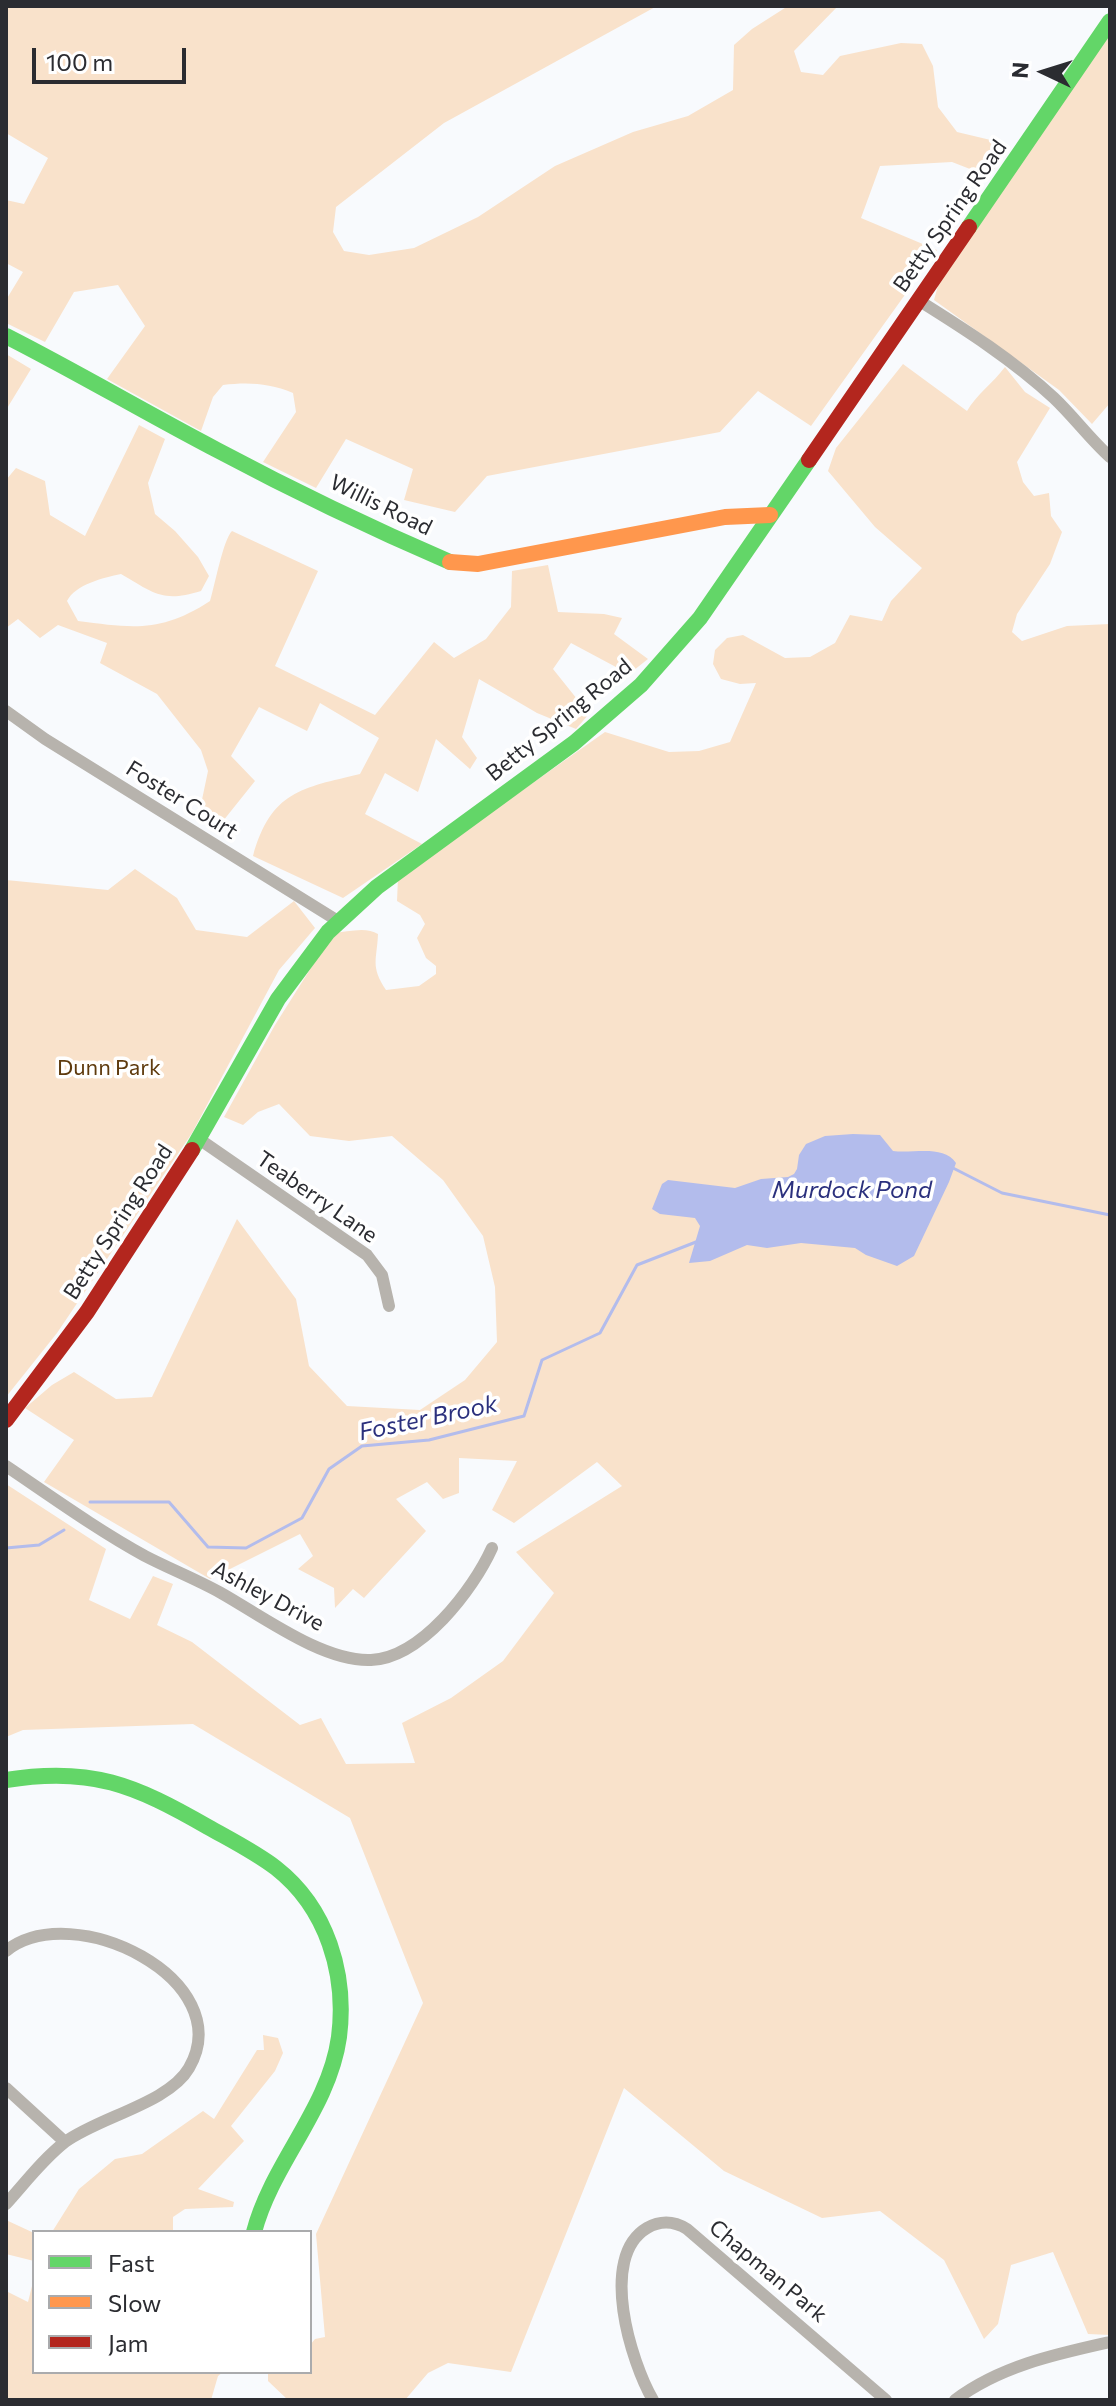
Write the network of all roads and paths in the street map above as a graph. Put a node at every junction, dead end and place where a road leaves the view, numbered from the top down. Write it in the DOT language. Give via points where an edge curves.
graph roads {
  1 [pos="1110,21"];
  2 [pos="918,300"];
  3 [pos="6,336"];
  4 [pos="1110,457"];
  5 [pos="770,515"];
  6 [pos="6,711"];
  7 [pos="338,921"];
  8 [pos="199,1139"];
  9 [pos="389,1306"];
  10 [pos="6,1420"];
  11 [pos="6,1466"];
  12 [pos="492,1548"];
  13 [pos="6,1780"];
  14 [pos="6,1951"];
  15 [pos="6,2088"];
  16 [pos="65,2142"];
  17 [pos="6,2204"];
  18 [pos="255,2230"];
  19 [pos="1110,2342"];
  20 [pos="653,2400"];
  21 [pos="886,2400"];
  22 [pos="955,2400"];
  1 -- 2 [label="street, Betty Spring Road"];
  2 -- 4 [label="street" via="1024,372"];
  2 -- 5 [label="street, Betty Spring Road"];
  3 -- 5 [label="street, Willis Road" via="218,451 453,563 478,564 725,517"];
  5 -- 7 [label="street, Betty Spring Road" via="687,636 634,691"];
  6 -- 7 [label="street, Foster Court"];
  7 -- 8 [label="street, Betty Spring Road" via="289,981"];
  8 -- 9 [label="street, Teaberry Lane" via="367,1255 382,1275"];
  8 -- 10 [label="street, Betty Spring Road" via="83,1315"];
  11 -- 12 [label="street, Ashley Drive" via="145,1556 319,1647 361,1660 386,1657 434,1626 482,1571"];
  13 -- 18 [label="street" via="80,1775 160,1798 271,1865 296,1886 320,1920 338,1979 341,2012 335,2062 263,2202"];
  14 -- 16 [label="street" via="23,1940 53,1933 99,1938 166,1974 195,2013 195,2051 177,2083"];
  15 -- 16 [label="street"];
  16 -- 17 [label="street"];
  19 -- 22 [label="street" via="1016,2366"];
  20 -- 21 [label="street, Chapman Park" via="627,2333 622,2273 635,2238 670,2222 687,2229"];
}
